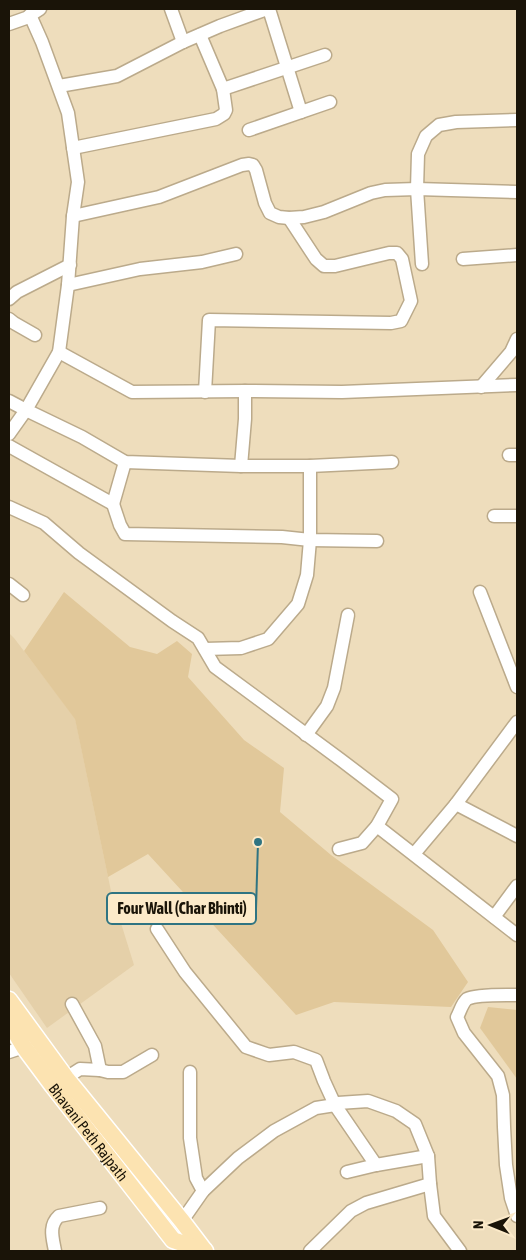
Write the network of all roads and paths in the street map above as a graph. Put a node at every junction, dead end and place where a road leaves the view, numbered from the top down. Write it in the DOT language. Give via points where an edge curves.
graph roads {
  1 [pos="171,9"];
  2 [pos="268,9"];
  3 [pos="35,12"];
  4 [pos="9,24"];
  5 [pos="200,35"];
  6 [pos="182,42"];
  7 [pos="325,56"];
  8 [pos="288,68"];
  9 [pos="59,86"];
  10 [pos="222,90"];
  11 [pos="330,102"];
  12 [pos="301,112"];
  13 [pos="517,120"];
  14 [pos="249,130"];
  15 [pos="73,148"];
  16 [pos="417,189"];
  17 [pos="517,192"];
  18 [pos="74,216"];
  19 [pos="289,218"];
  20 [pos="236,254"];
  21 [pos="517,255"];
  22 [pos="463,259"];
  23 [pos="422,264"];
  24 [pos="70,265"];
  25 [pos="68,285"];
  26 [pos="9,299"];
  27 [pos="9,319"];
  28 [pos="35,335"];
  29 [pos="517,339"];
  30 [pos="59,352"];
  31 [pos="517,385"];
  32 [pos="481,387"];
  33 [pos="245,391"];
  34 [pos="205,392"];
  35 [pos="9,401"];
  36 [pos="26,410"];
  37 [pos="9,434"];
  38 [pos="9,446"];
  39 [pos="125,462"];
  40 [pos="392,462"];
  41 [pos="241,466"];
  42 [pos="310,466"];
  43 [pos="113,504"];
  44 [pos="9,507"];
  45 [pos="494,516"];
  46 [pos="517,516"];
  47 [pos="310,540"];
  48 [pos="377,541"];
  49 [pos="9,584"];
  50 [pos="480,592"];
  51 [pos="23,595"];
  52 [pos="348,615"];
  53 [pos="205,649"];
  54 [pos="517,687"];
  55 [pos="517,722"];
  56 [pos="306,735"];
  57 [pos="456,804"];
  58 [pos="377,826"];
  59 [pos="517,836"];
  60 [pos="339,849"];
  61 [pos="414,854"];
  62 [pos="517,886"];
  63 [pos="494,917"];
  64 [pos="157,929"];
  65 [pos="517,934"];
  66 [pos="517,995"];
  67 [pos="9,1000"];
  68 [pos="72,1004"];
  69 [pos="9,1022"];
  70 [pos="17,1049"];
  71 [pos="152,1055"];
  72 [pos="100,1070"];
  73 [pos="190,1072"];
  74 [pos="66,1078"];
  75 [pos="335,1106"];
  76 [pos="428,1156"];
  77 [pos="376,1165"];
  78 [pos="347,1172"];
  79 [pos="430,1184"];
  80 [pos="203,1191"];
  81 [pos="100,1208"];
  82 [pos="517,1216"];
  83 [pos="182,1221"];
  84 [pos="172,1246"];
  85 [pos="55,1251"];
  86 [pos="204,1251"];
  87 [pos="310,1251"];
  88 [pos="460,1251"];
  1 -- 6 [label="street"];
  2 -- 5 [label="street"];
  2 -- 8 [label="street"];
  3 -- 4 [label="street"];
  3 -- 9 [label="street" via="42,42"];
  5 -- 6 [label="street"];
  5 -- 10 [label="street"];
  6 -- 9 [label="street" via="117,76"];
  7 -- 8 [label="street"];
  8 -- 10 [label="street"];
  8 -- 12 [label="street"];
  9 -- 15 [label="street" via="68,113"];
  10 -- 15 [label="street" via="226,110 216,119"];
  11 -- 12 [label="street"];
  12 -- 14 [label="street"];
  13 -- 16 [label="street" via="439,125 426,136 418,154"];
  15 -- 18 [label="street" via="78,182"];
  16 -- 17 [label="street"];
  16 -- 19 [label="street" via="371,193 324,212"];
  16 -- 23 [label="street"];
  18 -- 19 [label="street" via="159,197 249,164 256,170 270,213"];
  18 -- 24 [label="street"];
  19 -- 34 [label="street" via="324,266 397,253 402,259 411,301 401,321 392,324 209,320"];
  20 -- 25 [label="street" via="202,262 140,269"];
  21 -- 22 [label="street"];
  24 -- 25 [label="street"];
  24 -- 26 [label="street"];
  25 -- 30 [label="street"];
  27 -- 28 [label="street"];
  29 -- 32 [label="street" via="511,352"];
  30 -- 34 [label="street" via="132,392"];
  30 -- 36 [label="street"];
  31 -- 32 [label="street"];
  32 -- 33 [label="street" via="342,392"];
  33 -- 34 [label="street"];
  33 -- 41 [label="street"];
  35 -- 36 [label="street"];
  36 -- 37 [label="street"];
  36 -- 39 [label="street"];
  38 -- 43 [label="street"];
  39 -- 41 [label="street"];
  39 -- 43 [label="street"];
  40 -- 42 [label="street"];
  41 -- 42 [label="street"];
  42 -- 47 [label="street"];
  43 -- 47 [label="street" via="125,534"];
  44 -- 53 [label="street" via="44,523 79,554 198,638"];
  45 -- 46 [label="street"];
  47 -- 48 [label="street"];
  47 -- 53 [label="street" via="307,575 298,604 268,639 241,648"];
  49 -- 51 [label="street"];
  50 -- 54 [label="street"];
  52 -- 56 [label="street" via="334,688 327,706"];
  53 -- 56 [label="street" via="215,668"];
  55 -- 57 [label="street"];
  56 -- 58 [label="street" via="392,799"];
  57 -- 59 [label="street"];
  57 -- 61 [label="street"];
  58 -- 60 [label="street" via="362,842"];
  58 -- 61 [label="street"];
  61 -- 63 [label="street"];
  62 -- 63 [label="street"];
  63 -- 65 [label="street"];
  64 -- 75 [label="street" via="185,972 246,1047 269,1055 294,1052 316,1060"];
  66 -- 82 [label="street" via="467,1000 457,1018 464,1033 498,1076 503,1095 507,1173"];
  67 -- 74 [label="main road"];
  68 -- 72 [label="street" via="95,1046"];
  69 -- 70 [label="main road, Bhavani Peth Rajpath"];
  70 -- 84 [label="main road, Bhavani Peth Rajpath" via="54,1086"];
  71 -- 72 [label="street" via="123,1072"];
  72 -- 74 [label="street" via="80,1069"];
  73 -- 80 [label="street" via="190,1138 196,1178"];
  74 -- 83 [label="main road"];
  75 -- 76 [label="street" via="338,1102 368,1101 396,1111 415,1124"];
  75 -- 77 [label="street"];
  75 -- 80 [label="street" via="316,1108 274,1132 238,1158"];
  76 -- 77 [label="street"];
  76 -- 79 [label="street"];
  77 -- 78 [label="street"];
  79 -- 87 [label="street" via="366,1204 352,1212"];
  79 -- 88 [label="street" via="434,1216"];
  80 -- 83 [label="street"];
  81 -- 85 [label="street" via="59,1216 52,1225"];
  83 -- 84 [label="main road"];
  83 -- 86 [label="main road"];
  84 -- 86 [label="main road"];
}
